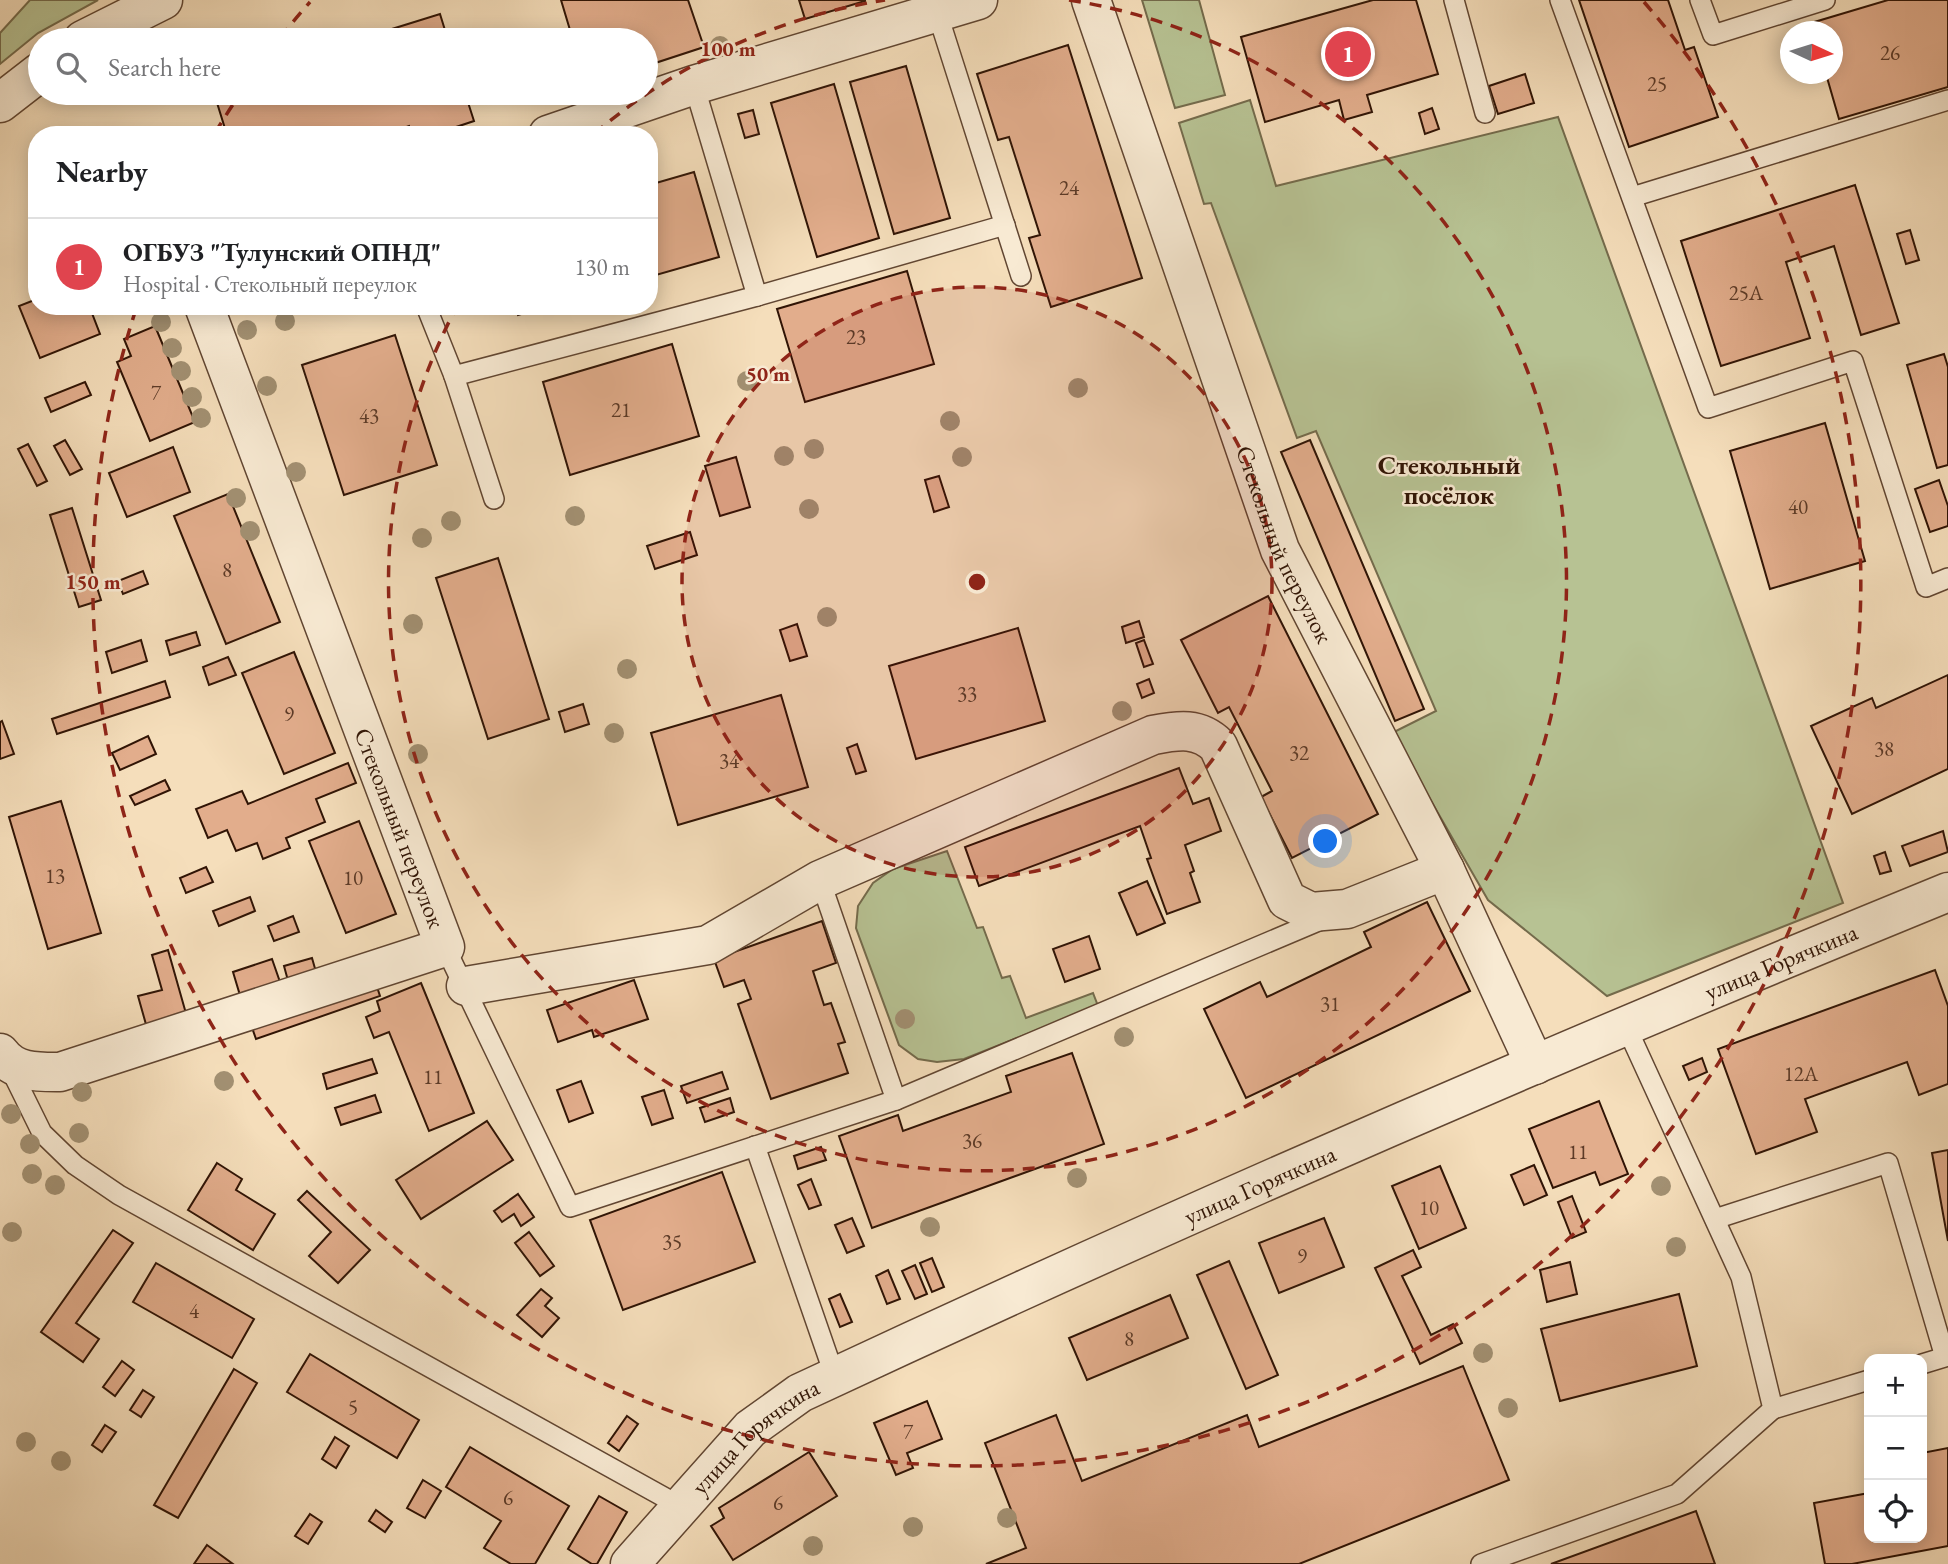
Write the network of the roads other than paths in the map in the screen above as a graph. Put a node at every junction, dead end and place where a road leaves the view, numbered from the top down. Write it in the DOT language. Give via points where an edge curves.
graph roads {
  1 [pos="163,0"];
  2 [pos="978,0"];
  3 [pos="1091,0"];
  4 [pos="1454,0"];
  5 [pos="1560,0"];
  6 [pos="1700,0"];
  7 [pos="1825,0"];
  8 [pos="937,12"];
  9 [pos="107,28"];
  10 [pos="28,81"];
  11 [pos="694,85"];
  12 [pos="658,97"];
  13 [pos="1948,100"];
  14 [pos="0,103"];
  15 [pos="636,105"];
  16 [pos="1485,113"];
  17 [pos="574,126"];
  18 [pos="1632,197"];
  19 [pos="1005,225"];
  20 [pos="1021,276"];
  21 [pos="757,296"];
  22 [pos="207,315"];
  23 [pos="430,315"];
  24 [pos="454,376"];
  25 [pos="494,499"];
  26 [pos="1948,578"];
  27 [pos="1445,870"];
  28 [pos="820,880"];
  29 [pos="1948,892"];
  30 [pos="1329,910"];
  31 [pos="445,947"];
  32 [pos="466,986"];
  33 [pos="1625,1024"];
  34 [pos="3,1058"];
  35 [pos="1535,1065"];
  36 [pos="897,1100"];
  37 [pos="755,1146"];
  38 [pos="1715,1219"];
  39 [pos="1927,1362"];
  40 [pos="835,1377"];
  41 [pos="1864,1382"];
  42 [pos="1773,1409"];
  43 [pos="680,1506"];
  44 [pos="630,1564"];
  45 [pos="1481,1564"];
  1 -- 9 [label="street"];
  2 -- 8 [label="street"];
  3 -- 27 [label="street, Стекольный переулок" via="1280,550"];
  4 -- 16 [label="lane"];
  5 -- 18 [label="lane"];
  6 -- 7 [label="lane" via="1713,34"];
  8 -- 11 [label="street"];
  8 -- 19 [label="lane"];
  10 -- 14 [label="street"];
  11 -- 12 [label="street"];
  11 -- 21 [label="lane"];
  13 -- 18 [label="lane"];
  15 -- 17 [label="street"];
  18 -- 26 [label="lane" via="1708,408 1853,361 1926,587"];
  19 -- 20 [label="lane"];
  19 -- 21 [label="lane"];
  21 -- 24 [label="lane"];
  22 -- 31 [label="street, Стекольный переулок"];
  23 -- 24 [label="lane"];
  24 -- 25 [label="lane"];
  27 -- 30 [label="street"];
  27 -- 35 [label="street, Стекольный переулок"];
  28 -- 30 [label="street" via="1153,735 1190,730 1207,735 1219,746 1287,900"];
  28 -- 32 [label="street" via="708,945"];
  28 -- 36 [label="lane"];
  29 -- 33 [label="street, улица Горячкина"];
  30 -- 36 [label="lane"];
  31 -- 32 [label="lane"];
  31 -- 34 [label="street, Стекольный переулок" via="60,1072 33,1073"];
  32 -- 37 [label="lane" via="570,1207"];
  33 -- 35 [label="street, улица Горячкина"];
  33 -- 38 [label="lane"];
  34 -- 43 [label="lane" via="42,1133 75,1165 119,1195"];
  35 -- 40 [label="street, улица Горячкина" via="1188,1214"];
  36 -- 37 [label="lane"];
  37 -- 40 [label="lane"];
  38 -- 39 [label="lane" via="1888,1163 1945,1357"];
  38 -- 42 [label="lane" via="1741,1277"];
  40 -- 43 [label="street, улица Горячкина" via="800,1393 750,1429"];
  41 -- 42 [label="lane"];
  42 -- 45 [label="lane" via="1676,1494"];
  43 -- 44 [label="street, улица Горячкина"];
}
